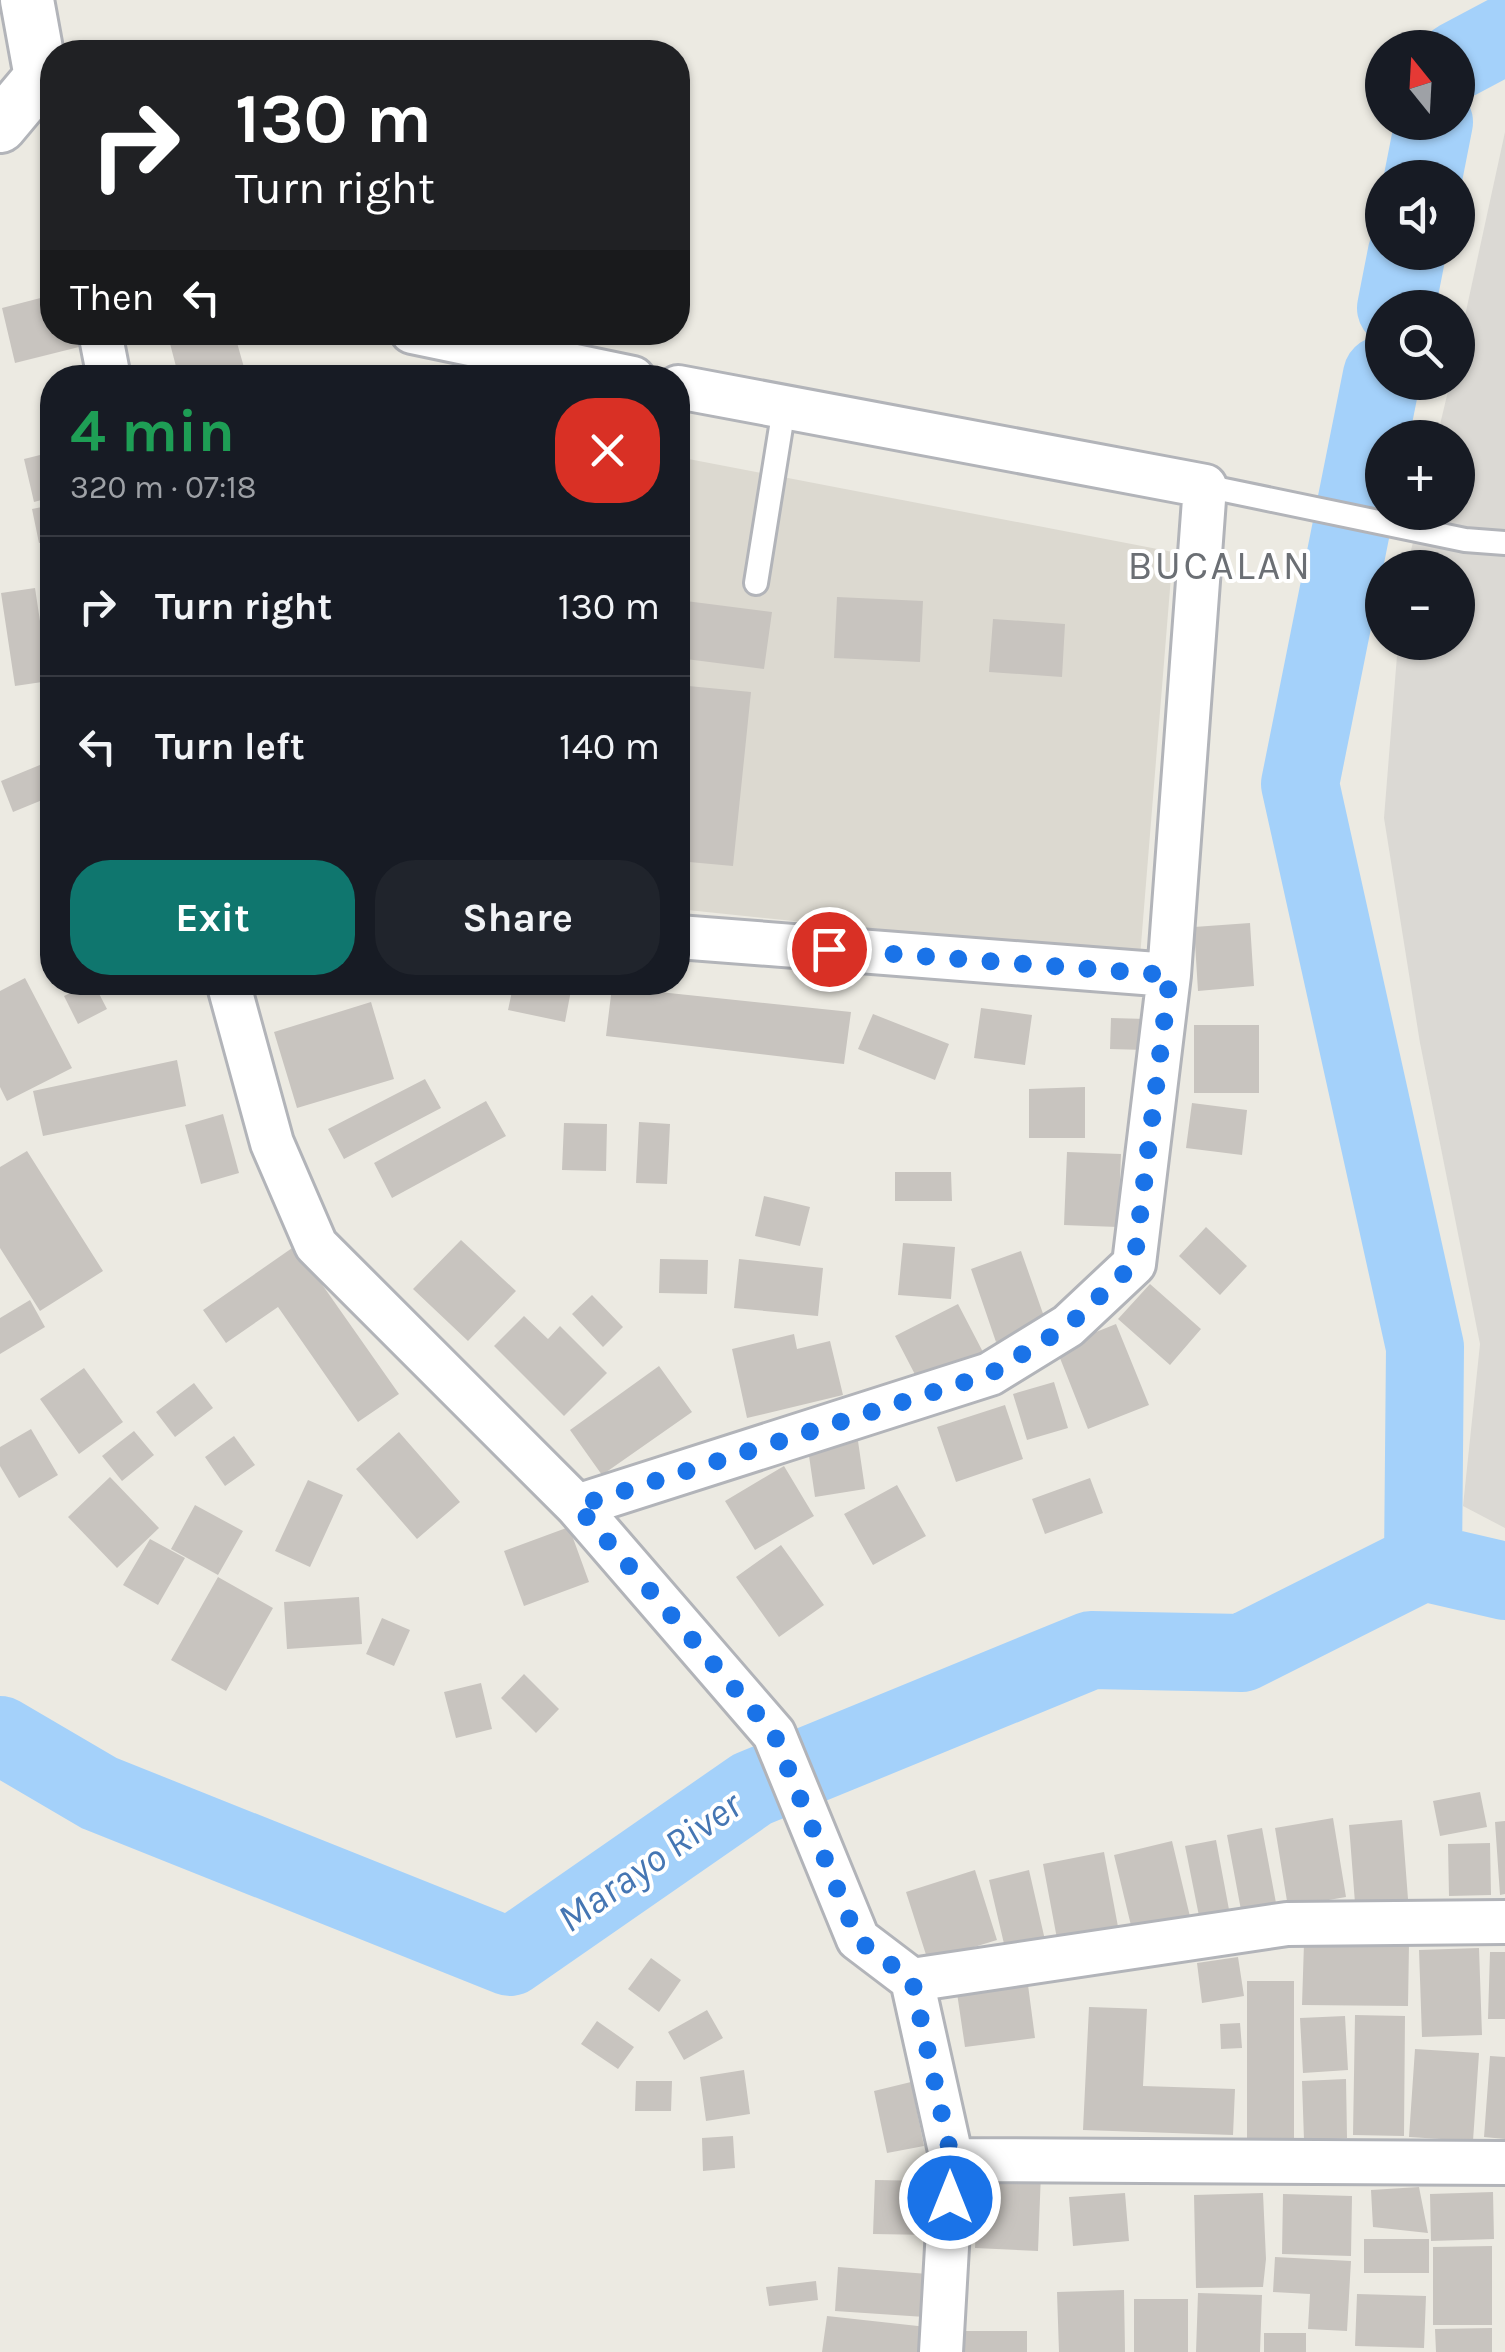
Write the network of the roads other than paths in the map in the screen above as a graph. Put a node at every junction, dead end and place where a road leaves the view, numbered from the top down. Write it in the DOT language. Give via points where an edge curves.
graph roads {
  1 [pos="27,0"];
  2 [pos="40,61"];
  3 [pos="40,99"];
  4 [pos="0,126"];
  5 [pos="474,345"];
  6 [pos="571,365"];
  7 [pos="690,388"];
  8 [pos="784,408"];
  9 [pos="1224,490"];
  10 [pos="1505,544"];
  11 [pos="756,583"];
  12 [pos="690,938"];
  13 [pos="1170,975"];
  14 [pos="232,995"];
  15 [pos="577,1506"];
  16 [pos="1505,1922"];
  17 [pos="912,1980"];
  18 [pos="952,2160"];
  19 [pos="1505,2163"];
  20 [pos="940,2352"];
  1 -- 2 [label="street"];
  3 -- 4 [label="street"];
  5 -- 6 [label="street"];
  7 -- 8 [label="street"];
  8 -- 9 [label="street"];
  8 -- 11 [label="lane"];
  9 -- 10 [label="lane"];
  9 -- 13 [label="street"];
  12 -- 13 [label="street"];
  13 -- 15 [label="street" via="1134,1264 1068,1326 990,1374"];
  14 -- 15 [label="street" via="272,1143 316,1245"];
  15 -- 17 [label="street" via="774,1734 858,1940"];
  16 -- 17 [label="street" via="1287,1924"];
  17 -- 18 [label="street"];
  18 -- 19 [label="street"];
  18 -- 20 [label="street"];
}
